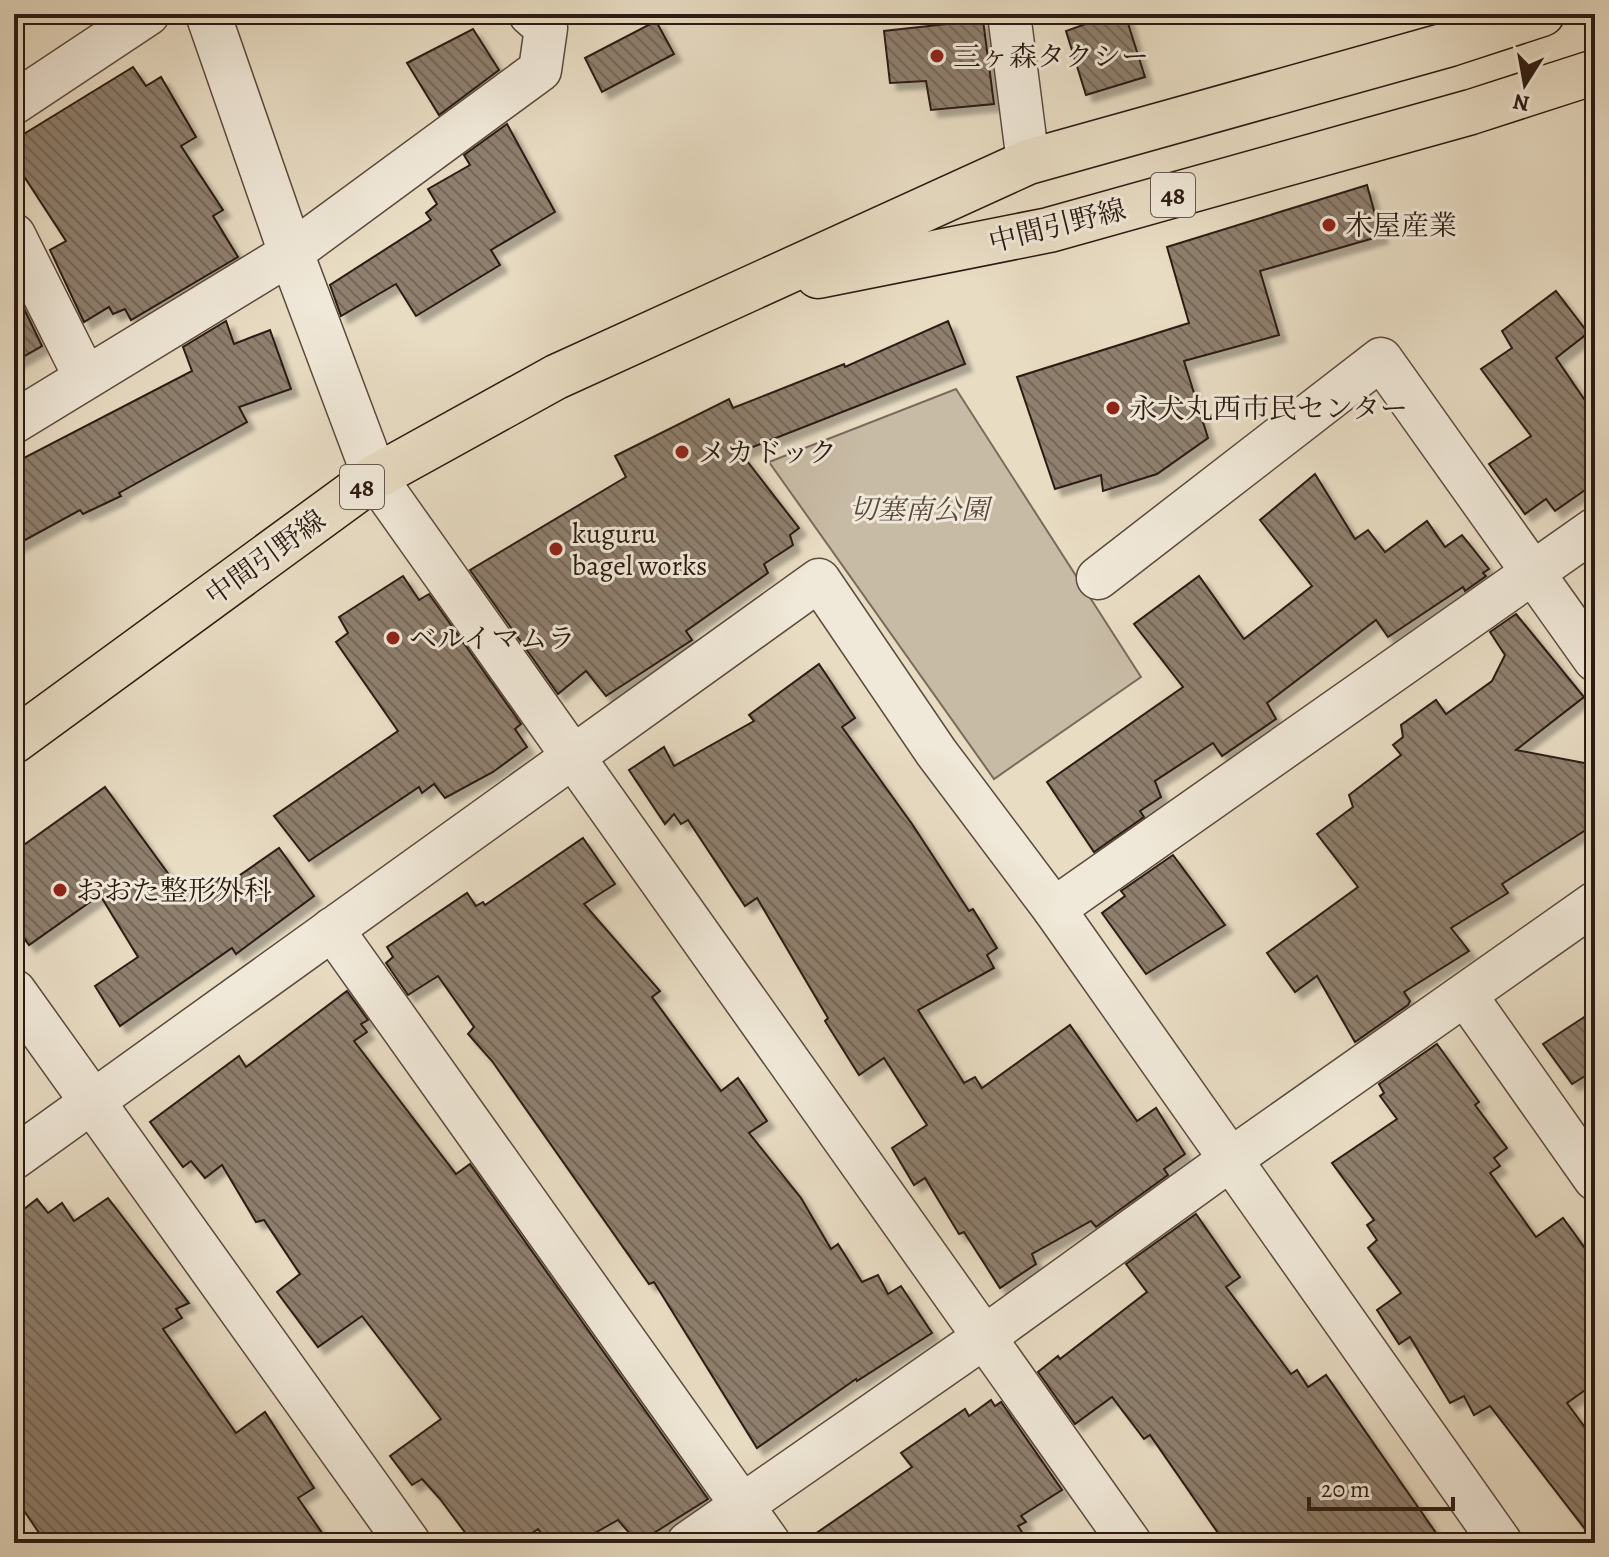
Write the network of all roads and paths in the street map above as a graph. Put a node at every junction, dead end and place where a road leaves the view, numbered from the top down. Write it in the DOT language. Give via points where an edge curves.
graph roads {
  1 [pos="148,14"];
  2 [pos="208,14"];
  3 [pos="530,14"];
  4 [pos="1009,14"];
  5 [pos="1542,14"];
  6 [pos="1595,72"];
  7 [pos="14,103"];
  8 [pos="1028,162"];
  9 [pos="14,235"];
  10 [pos="291,253"];
  11 [pos="745,290"];
  12 [pos="85,377"];
  13 [pos="14,422"];
  14 [pos="375,477"];
  15 [pos="1595,529"];
  16 [pos="1533,573"];
  17 [pos="1098,578"];
  18 [pos="1595,660"];
  19 [pos="14,741"];
  20 [pos="574,757"];
  21 [pos="1595,903"];
  22 [pos="1054,909"];
  23 [pos="332,929"];
  24 [pos="14,992"];
  25 [pos="1466,996"];
  26 [pos="93,1102"];
  27 [pos="14,1158"];
  28 [pos="1231,1159"];
  29 [pos="1595,1179"];
  30 [pos="983,1338"];
  31 [pos="743,1505"];
  32 [pos="408,1543"];
  33 [pos="688,1543"];
  34 [pos="769,1543"];
  35 [pos="1130,1543"];
  36 [pos="1501,1543"];
  1 -- 7 [label="street"];
  2 -- 10 [label="street"];
  3 -- 10 [label="street" via="546,28 540,70"];
  4 -- 8 [label="street"];
  5 -- 8 [label="main road, 中間引野線 / 48"];
  6 -- 11 [label="main road, 中間引野線 / 48" via="1049,230"];
  8 -- 11 [label="main road, 中間引野線 / 48"];
  9 -- 12 [label="street"];
  10 -- 12 [label="street"];
  10 -- 14 [label="street"];
  11 -- 14 [label="main road, 中間引野線 / 48" via="556,377"];
  12 -- 13 [label="street"];
  14 -- 19 [label="main road, 中間引野線 / 48"];
  14 -- 20 [label="street"];
  15 -- 16 [label="street"];
  16 -- 17 [label="street" via="1381,359"];
  16 -- 18 [label="street"];
  16 -- 22 [label="street"];
  20 -- 22 [label="street" via="819,580 936,752"];
  20 -- 23 [label="street"];
  20 -- 30 [label="street"];
  21 -- 25 [label="street"];
  22 -- 28 [label="street"];
  23 -- 26 [label="street"];
  23 -- 31 [label="street"];
  24 -- 26 [label="street"];
  25 -- 28 [label="street"];
  25 -- 29 [label="street"];
  26 -- 27 [label="street"];
  26 -- 32 [label="street"];
  28 -- 30 [label="street"];
  28 -- 36 [label="street"];
  30 -- 31 [label="street"];
  30 -- 35 [label="street"];
  31 -- 33 [label="street"];
  31 -- 34 [label="street"];
}
